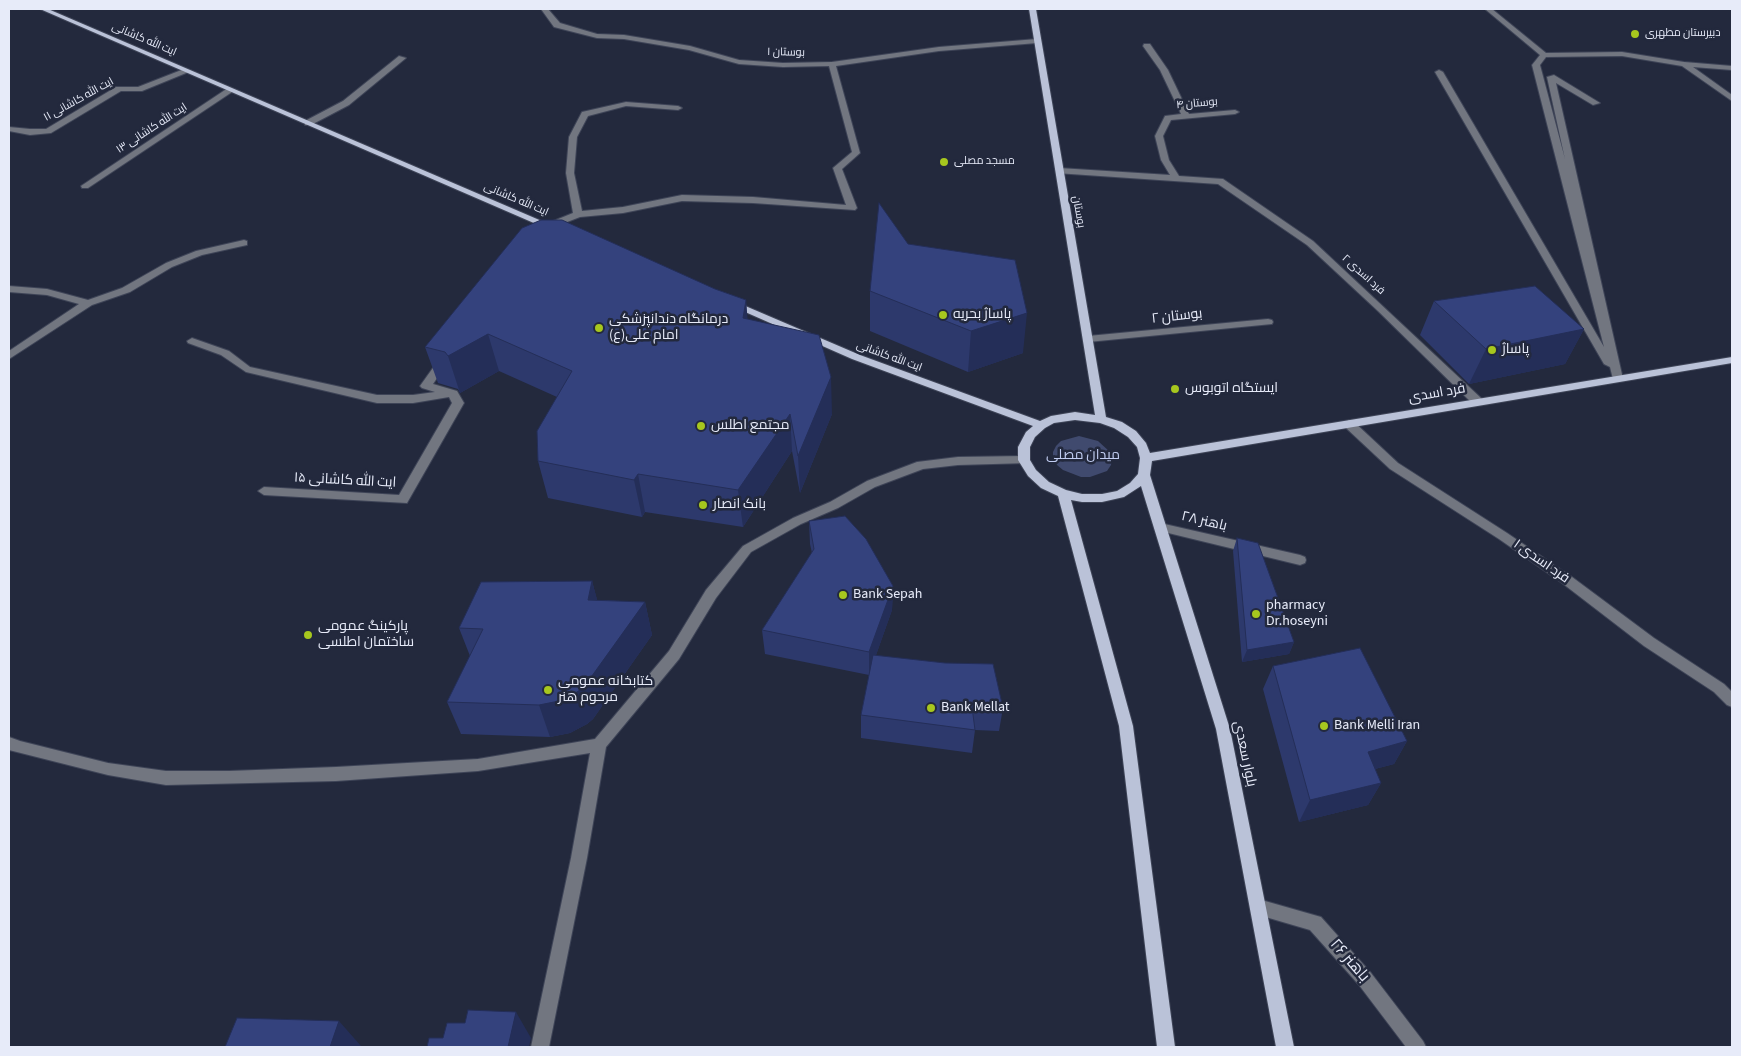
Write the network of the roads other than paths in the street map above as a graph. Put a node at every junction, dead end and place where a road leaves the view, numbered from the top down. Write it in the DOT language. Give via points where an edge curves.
graph roads {
  1 [pos="43,9"];
  2 [pos="545,9"];
  3 [pos="1032,9"];
  4 [pos="1488,9"];
  5 [pos="1037,41"];
  6 [pos="1147,46"];
  7 [pos="1544,54"];
  8 [pos="402,58"];
  9 [pos="832,64"];
  10 [pos="1684,64"];
  11 [pos="1732,68"];
  12 [pos="187,71"];
  13 [pos="1439,72"];
  14 [pos="231,90"];
  15 [pos="1732,99"];
  16 [pos="1596,103"];
  17 [pos="678,108"];
  18 [pos="1235,112"];
  19 [pos="1186,116"];
  20 [pos="308,123"];
  21 [pos="9,129"];
  22 [pos="1059,171"];
  23 [pos="1176,178"];
  24 [pos="85,186"];
  25 [pos="578,214"];
  26 [pos="545,230"];
  27 [pos="567,234"];
  28 [pos="244,243"];
  29 [pos="9,289"];
  30 [pos="722,300"];
  31 [pos="88,303"];
  32 [pos="1268,322"];
  33 [pos="1088,339"];
  34 [pos="192,341"];
  35 [pos="453,347"];
  36 [pos="9,356"];
  37 [pos="1732,360"];
  38 [pos="1618,379"];
  39 [pos="452,394"];
  40 [pos="1478,402"];
  41 [pos="1101,419"];
  42 [pos="1348,424"];
  43 [pos="1041,425"];
  44 [pos="1146,458"];
  45 [pos="1024,460"];
  46 [pos="1144,475"];
  47 [pos="264,492"];
  48 [pos="1063,494"];
  49 [pos="1160,527"];
  50 [pos="1300,560"];
  51 [pos="1732,701"];
  52 [pos="9,743"];
  53 [pos="599,745"];
  54 [pos="1258,907"];
  55 [pos="540,1047"];
  56 [pos="1166,1047"];
  57 [pos="1284,1047"];
  58 [pos="1417,1047"];
  1 -- 12 [label="main road, ایت الله کاشانی"];
  2 -- 9 [label="street, بوستان ۱" via="557,25 598,36 690,48 739,62"];
  3 -- 5 [label="main road, بوستان"];
  4 -- 7 [label="street"];
  5 -- 9 [label="street, بوستان ۱" via="939,49"];
  5 -- 22 [label="main road, بوستان"];
  6 -- 19 [label="street" via="1164,70"];
  7 -- 10 [label="street" via="1622,54"];
  7 -- 38 [label="street" via="1536,65"];
  8 -- 20 [label="street" via="346,102"];
  9 -- 25 [label="street" via="856,153 836,168 852,208 682,198 623,210"];
  10 -- 11 [label="street"];
  10 -- 15 [label="street"];
  12 -- 14 [label="main road, ایت الله کاشانی"];
  12 -- 21 [label="street, ایت الله کاشانی ۱۱" via="139,89 119,89 48,131"];
  13 -- 38 [label="street"];
  14 -- 20 [label="main road, ایت الله کاشانی"];
  14 -- 24 [label="street, ایت الله کاشانی ۱۳"];
  16 -- 38 [label="street" via="1551,77"];
  17 -- 25 [label="street" via="626,104 585,114 573,137 570,173"];
  18 -- 19 [label="street, بوستان ۴"];
  19 -- 23 [label="street, بوستان ۴" via="1168,118 1159,136 1166,160"];
  20 -- 26 [label="main road, ایت الله کاشانی"];
  22 -- 23 [label="street"];
  22 -- 33 [label="main road, بوستان"];
  23 -- 40 [label="street, فرد اسدی ۲" via="1220,181 1310,243"];
  25 -- 26 [label="street"];
  26 -- 27 [label="main road, ایت الله کاشانی"];
  28 -- 31 [label="street" via="199,253 169,265 126,290"];
  29 -- 31 [label="street" via="47,292"];
  30 -- 43 [label="main road, ایت الله کاشانی" via="856,357"];
  31 -- 36 [label="street"];
  32 -- 33 [label="street, بوستان ۲"];
  33 -- 41 [label="main road, بوستان"];
  34 -- 39 [label="street" via="226,353 246,369 337,391 377,399"];
  35 -- 39 [label="street" via="426,386"];
  37 -- 38 [label="main road, فرد اسدی"];
  38 -- 40 [label="main road, فرد اسدی"];
  39 -- 47 [label="street, ایت الله کاشانی ۱۵" via="458,403 403,500"];
  40 -- 42 [label="main road, فرد اسدی"];
  41 -- 43 [label="main road" via="1075,416"];
  41 -- 44 [label="main road" via="1132,434 1142,446"];
  42 -- 44 [label="main road, فرد اسدی"];
  42 -- 51 [label="street, فرد اسدی ۱" via="1394,466 1567,580 1719,688"];
  43 -- 45 [label="main road" via="1030,435 1024,447"];
  44 -- 46 [label="main road"];
  45 -- 48 [label="main road" via="1045,485"];
  45 -- 53 [label="street" via="921,465 871,484 747,549 711,594 674,655"];
  46 -- 48 [label="main road" via="1120,494 1082,498"];
  46 -- 49 [label="main road, بلوار سعدی"];
  48 -- 56 [label="main road" via="1126,726"];
  49 -- 50 [label="street, باهنر ۲۸"];
  49 -- 54 [label="main road, بلوار سعدی" via="1223,728"];
  52 -- 53 [label="street" via="108,769 166,778 336,774 478,765"];
  53 -- 55 [label="street"];
  54 -- 57 [label="main road, بلوار سعدی"];
  54 -- 58 [label="street, باهنر ۲۶" via="1315,923 1365,979"];
}
